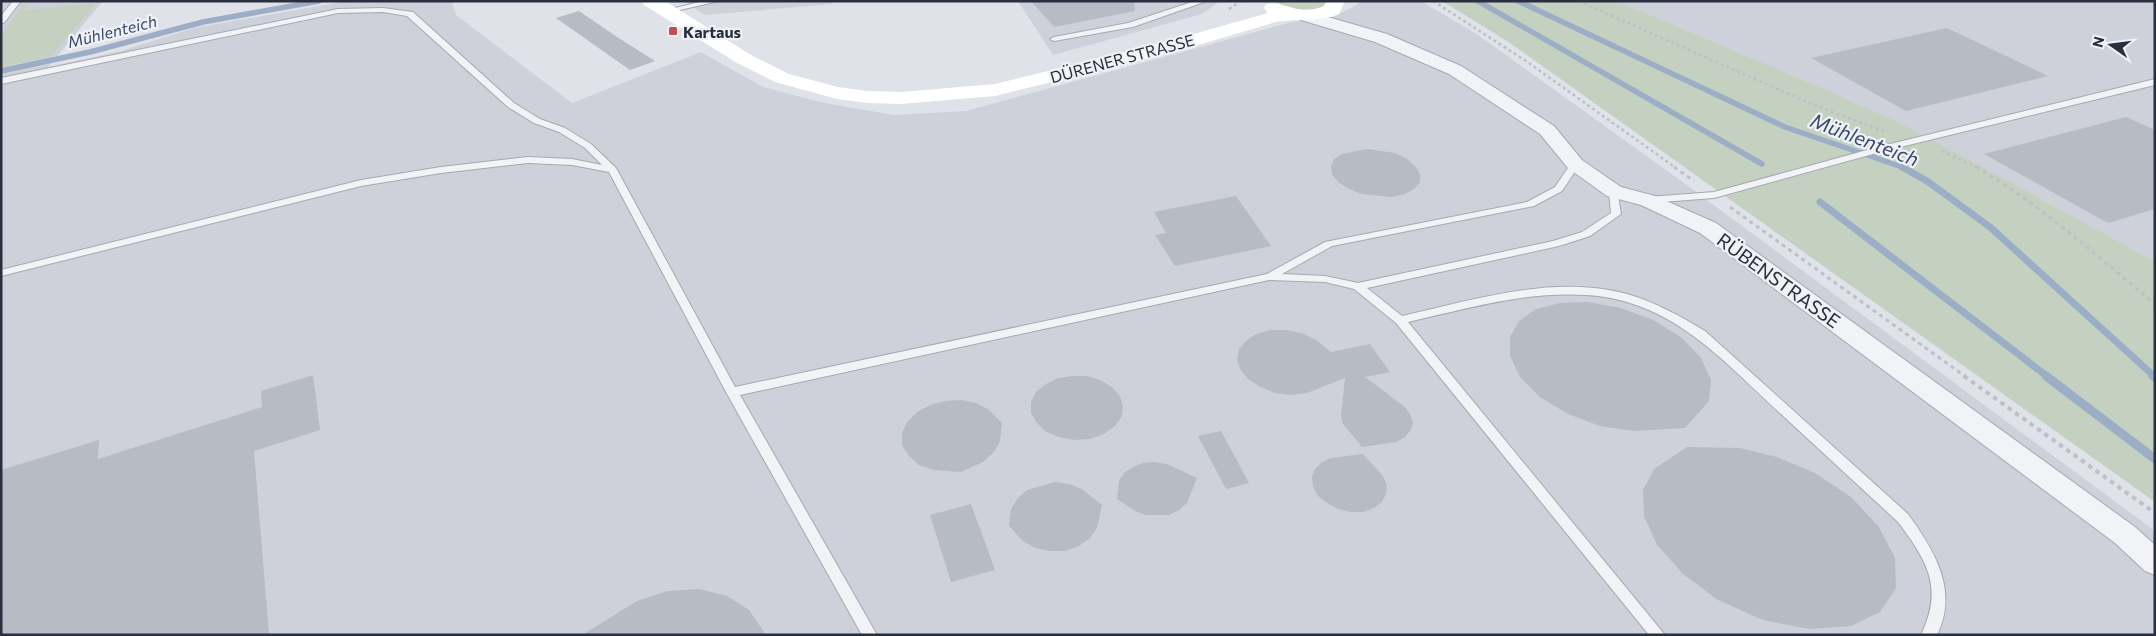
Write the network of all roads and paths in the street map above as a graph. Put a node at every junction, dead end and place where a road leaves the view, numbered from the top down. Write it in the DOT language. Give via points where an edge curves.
graph roads {
  1 [pos="17,1"];
  2 [pos="715,1"];
  3 [pos="1203,1"];
  4 [pos="1241,1"];
  5 [pos="1434,1"];
  6 [pos="1578,1"];
  7 [pos="1267,2"];
  8 [pos="1336,4"];
  9 [pos="659,6"];
  10 [pos="1225,11"];
  11 [pos="1299,15"];
  12 [pos="1,21"];
  13 [pos="1381,38"];
  14 [pos="1054,39"];
  15 [pos="1,81"];
  16 [pos="2155,82"];
  17 [pos="953,95"];
  18 [pos="1914,142"];
  19 [pos="1574,164"];
  20 [pos="613,170"];
  21 [pos="1614,192"];
  22 [pos="1714,194"];
  23 [pos="1648,200"];
  24 [pos="1,272"];
  25 [pos="1269,277"];
  26 [pos="1358,286"];
  27 [pos="2155,304"];
  28 [pos="1400,320"];
  29 [pos="732,392"];
  30 [pos="2155,513"];
  31 [pos="2155,563"];
  32 [pos="870,635"];
  33 [pos="1658,635"];
  34 [pos="1928,635"];
  1 -- 12 [label="lane"];
  2 -- 9 [label="lane"];
  3 -- 14 [label="lane" via="1130,25"];
  4 -- 10 [label="path"];
  5 -- 22 [label="path" via="1526,61"];
  6 -- 18 [label="path" via="1814,105"];
  7 -- 11 [label="main road" via="1280,11"];
  7 -- 17 [label="main road, DÜRENER STRASSE" via="1227,20"];
  8 -- 11 [label="main road, DÜRENER STRASSE" via="1325,13"];
  8 -- 13 [label="street, RÜBENSTRASSE"];
  9 -- 17 [label="main road, DÜRENER STRASSE" via="744,59 782,78 808,86 868,97"];
  11 -- 13 [label="street, RÜBENSTRASSE"];
  11 -- 17 [label="main road, DÜRENER STRASSE" via="1273,17 1170,47 995,90"];
  13 -- 19 [label="street, RÜBENSTRASSE" via="1455,70 1494,94 1547,130"];
  15 -- 20 [label="lane" via="338,11 393,10 410,14 512,105 588,146"];
  16 -- 18 [label="lane"];
  18 -- 22 [label="lane"];
  18 -- 27 [label="path" via="1961,160 2026,200"];
  19 -- 21 [label="street, RÜBENSTRASSE"];
  19 -- 25 [label="lane" via="1558,189 1530,204 1329,244"];
  20 -- 24 [label="lane" via="572,162 528,160 441,170 370,182"];
  20 -- 29 [label="lane"];
  21 -- 23 [label="street, RÜBENSTRASSE"];
  21 -- 26 [label="lane" via="1616,214 1586,234 1552,245"];
  22 -- 23 [label="lane"];
  22 -- 30 [label="path"];
  23 -- 31 [label="street, RÜBENSTRASSE" via="1708,228 1733,245 2125,535"];
  25 -- 26 [label="lane" via="1325,280"];
  25 -- 29 [label="lane"];
  26 -- 28 [label="lane"];
  28 -- 33 [label="lane"];
  28 -- 34 [label="lane" via="1529,294 1579,290 1612,294 1673,316 1701,334 1904,518 1925,548 1939,580 1939,609"];
  29 -- 32 [label="lane"];
}
